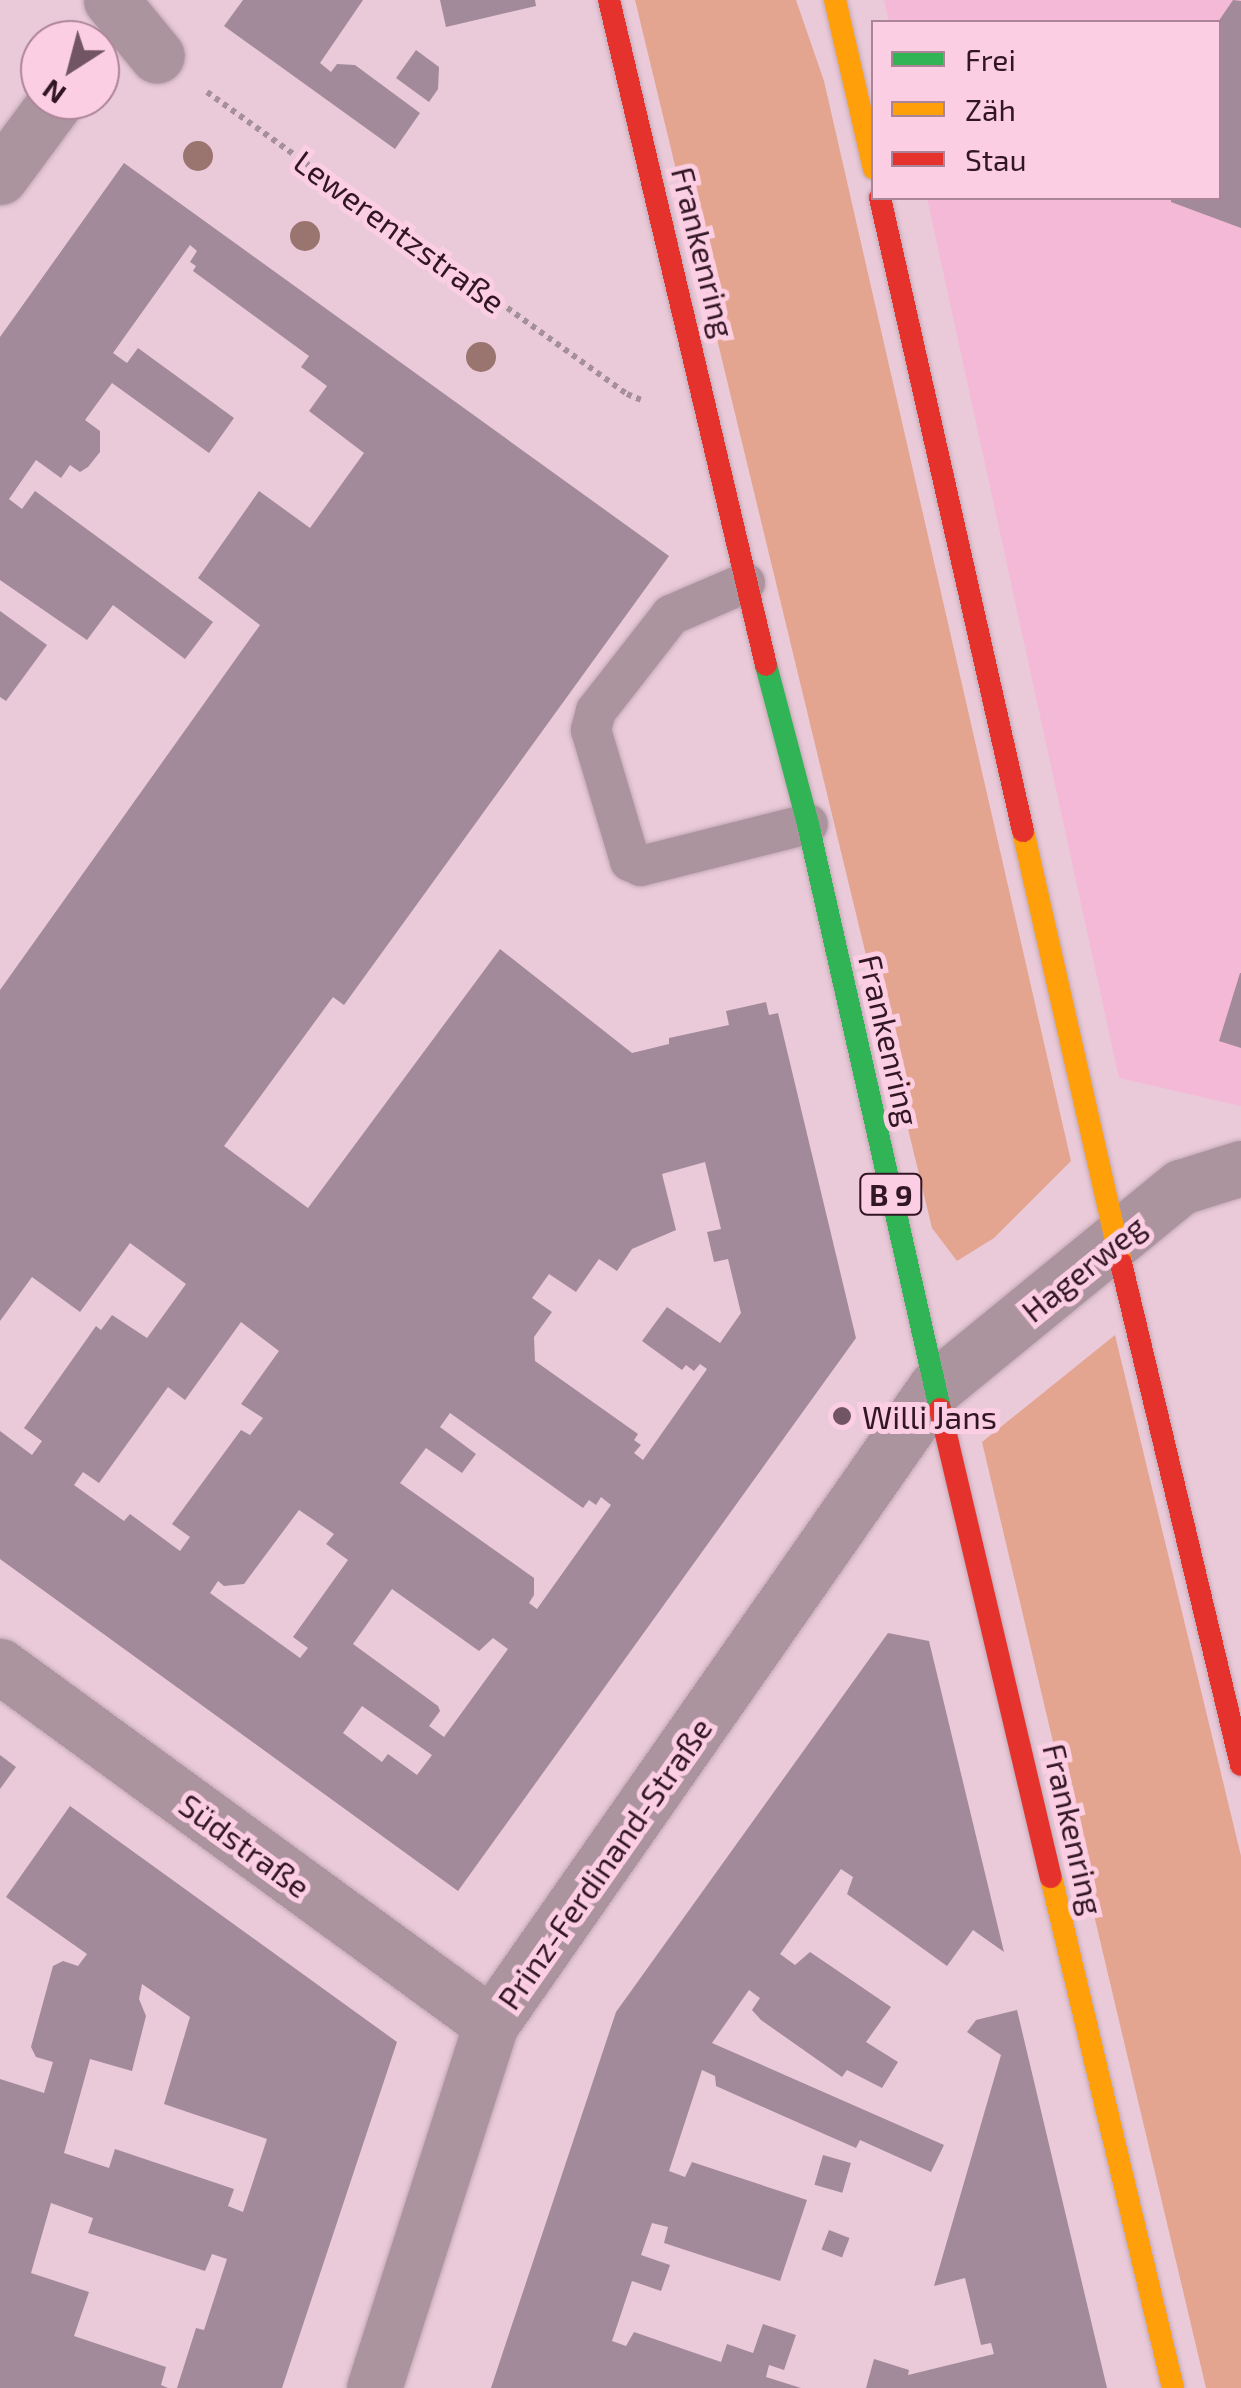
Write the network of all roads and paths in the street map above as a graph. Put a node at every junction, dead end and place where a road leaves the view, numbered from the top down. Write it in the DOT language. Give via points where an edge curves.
graph roads {
  1 [pos="609,0"];
  2 [pos="836,0"];
  3 [pos="115,13"];
  4 [pos="158,56"];
  5 [pos="41,120"];
  6 [pos="871,155"];
  7 [pos="0,177"];
  8 [pos="880,200"];
  9 [pos="713,428"];
  10 [pos="745,584"];
  11 [pos="808,824"];
  12 [pos="1241,1168"];
  13 [pos="1116,1242"];
  14 [pos="935,1388"];
  15 [pos="0,1666"];
  16 [pos="1241,1765"];
  17 [pos="491,2024"];
  18 [pos="374,2388"];
  19 [pos="1173,2388"];
  1 -- 9 [label="main road, Frankenring / B 9"];
  2 -- 6 [label="main road"];
  3 -- 4 [label="street"];
  4 -- 9 [label="path, Lewerentzstraße" via="628,394"];
  5 -- 7 [label="street"];
  8 -- 13 [label="main road"];
  9 -- 10 [label="main road, Frankenring / B 9"];
  10 -- 11 [label="main road, Frankenring / B 9"];
  10 -- 11 [label="lane" via="671,615 596,711 591,730 630,861 641,866"];
  11 -- 14 [label="main road, Frankenring / B 9"];
  12 -- 13 [label="street, Hagerweg" via="1180,1187"];
  13 -- 14 [label="street, Hagerweg"];
  13 -- 16 [label="main road"];
  14 -- 17 [label="street, Prinz-Ferdinand-Straße"];
  14 -- 19 [label="main road, Frankenring / B 9"];
  15 -- 17 [label="street, Südstraße"];
  17 -- 18 [label="street, Prinz-Ferdinand-Straße"];
}
